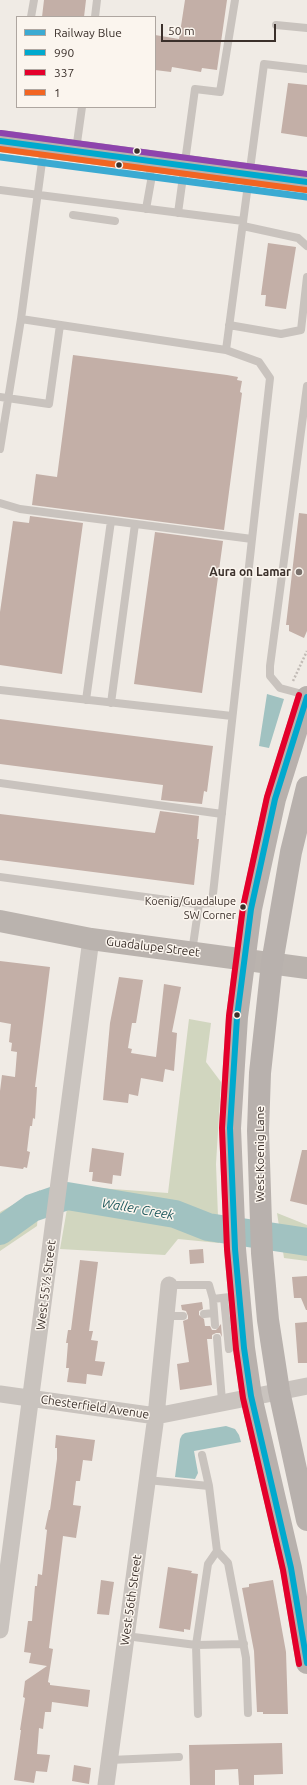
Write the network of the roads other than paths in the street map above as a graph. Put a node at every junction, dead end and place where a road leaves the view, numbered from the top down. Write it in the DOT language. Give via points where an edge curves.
graph roads {
  1 [pos="34,0"];
  2 [pos="98,0"];
  3 [pos="235,0"];
  4 [pos="31,16"];
  5 [pos="95,16"];
  6 [pos="276,25"];
  7 [pos="307,28"];
  8 [pos="307,69"];
  9 [pos="82,108"];
  10 [pos="0,141"];
  11 [pos="44,147"];
  12 [pos="76,151"];
  13 [pos="149,161"];
  14 [pos="186,166"];
  15 [pos="250,174"];
  16 [pos="307,182"];
  17 [pos="0,190"];
  18 [pos="38,196"];
  19 [pos="146,209"];
  20 [pos="178,213"];
  21 [pos="73,215"];
  22 [pos="116,221"];
  23 [pos="243,224"];
  24 [pos="307,246"];
  25 [pos="307,277"];
  26 [pos="20,319"];
  27 [pos="60,325"];
  28 [pos="229,325"];
  29 [pos="226,350"];
  30 [pos="307,386"];
  31 [pos="4,398"];
  32 [pos="0,449"];
  33 [pos="0,502"];
  34 [pos="111,521"];
  35 [pos="135,524"];
  36 [pos="252,539"];
  37 [pos="0,690"];
  38 [pos="307,696"];
  39 [pos="86,700"];
  40 [pos="111,702"];
  41 [pos="232,716"];
  42 [pos="0,783"];
  43 [pos="307,787"];
  44 [pos="222,814"];
  45 [pos="0,877"];
  46 [pos="199,904"];
  47 [pos="0,921"];
  48 [pos="91,939"];
  49 [pos="192,952"];
  50 [pos="243,959"];
  51 [pos="272,963"];
  52 [pos="307,968"];
  53 [pos="169,1285"];
  54 [pos="231,1297"];
  55 [pos="213,1299"];
  56 [pos="214,1313"];
  57 [pos="204,1314"];
  58 [pos="216,1325"];
  59 [pos="217,1338"];
  60 [pos="236,1349"];
  61 [pos="218,1351"];
  62 [pos="307,1386"];
  63 [pos="279,1391"];
  64 [pos="0,1394"];
  65 [pos="251,1396"];
  66 [pos="32,1398"];
  67 [pos="222,1401"];
  68 [pos="156,1416"];
  69 [pos="202,1455"];
  70 [pos="147,1480"];
  71 [pos="210,1486"];
  72 [pos="307,1520"];
  73 [pos="217,1551"];
  74 [pos="0,1630"];
  75 [pos="126,1636"];
  76 [pos="244,1644"];
  77 [pos="196,1645"];
  78 [pos="307,1663"];
  79 [pos="248,1713"];
  80 [pos="198,1714"];
  81 [pos="179,1757"];
  82 [pos="110,1760"];
  83 [pos="106,1785"];
  1 -- 4 [label="lane"];
  2 -- 5 [label="lane"];
  3 -- 14 [label="lane" via="220,92 195,89"];
  6 -- 7 [label="lane"];
  8 -- 15 [label="lane" via="264,64"];
  9 -- 12 [label="lane"];
  10 -- 11 [label="main road"];
  11 -- 12 [label="main road"];
  11 -- 18 [label="lane"];
  12 -- 13 [label="main road"];
  13 -- 14 [label="main road"];
  13 -- 19 [label="lane" via="151,181"];
  14 -- 15 [label="main road"];
  14 -- 20 [label="lane"];
  15 -- 16 [label="main road"];
  15 -- 23 [label="lane"];
  17 -- 18 [label="lane"];
  18 -- 19 [label="lane"];
  18 -- 26 [label="lane"];
  19 -- 20 [label="lane"];
  20 -- 23 [label="lane"];
  21 -- 22 [label="lane"];
  23 -- 24 [label="lane" via="298,238"];
  23 -- 28 [label="lane"];
  25 -- 28 [label="lane" via="301,330 281,334"];
  26 -- 27 [label="lane"];
  26 -- 31 [label="lane"];
  27 -- 29 [label="lane"];
  27 -- 31 [label="lane" via="49,404"];
  28 -- 29 [label="lane"];
  29 -- 36 [label="lane" via="259,362 270,378"];
  30 -- 38 [label="lane" via="270,666 270,676 280,688"];
  31 -- 32 [label="lane"];
  33 -- 34 [label="lane" via="20,509"];
  34 -- 35 [label="lane"];
  34 -- 39 [label="lane"];
  35 -- 36 [label="lane"];
  35 -- 40 [label="lane"];
  36 -- 41 [label="lane"];
  37 -- 39 [label="lane"];
  38 -- 50 [label="main road" via="270,820"];
  39 -- 40 [label="lane"];
  40 -- 41 [label="lane"];
  41 -- 44 [label="lane"];
  42 -- 44 [label="lane"];
  43 -- 51 [label="main road, West Koenig Lane" via="290,852"];
  44 -- 46 [label="lane" via="212,903"];
  45 -- 46 [label="lane"];
  46 -- 49 [label="lane"];
  47 -- 48 [label="street, Guadalupe Street"];
  48 -- 49 [label="street, Guadalupe Street"];
  48 -- 66 [label="street, West 55½ Street"];
  49 -- 50 [label="street, Guadalupe Street"];
  50 -- 51 [label="street, Guadalupe Street"];
  50 -- 54 [label="main road" via="232,1074 230,1136 235,1249"];
  51 -- 52 [label="street, Guadalupe Street"];
  51 -- 63 [label="main road, West Koenig Lane" via="260,1074 258,1131 262,1253 268,1320"];
  53 -- 55 [label="lane" via="209,1285"];
  53 -- 68 [label="street, West 56th Street" via="174,1316"];
  54 -- 55 [label="lane"];
  54 -- 60 [label="main road"];
  55 -- 56 [label="lane"];
  56 -- 57 [label="lane"];
  56 -- 58 [label="lane"];
  59 -- 61 [label="lane"];
  60 -- 61 [label="lane"];
  60 -- 65 [label="main road"];
  61 -- 67 [label="lane"];
  62 -- 63 [label="street, Chesterfield Avenue"];
  63 -- 65 [label="street, Chesterfield Avenue"];
  63 -- 72 [label="main road, West Koenig Lane"];
  64 -- 66 [label="street, Chesterfield Avenue"];
  65 -- 67 [label="street, Chesterfield Avenue"];
  65 -- 78 [label="main road" via="291,1568"];
  66 -- 68 [label="street, Chesterfield Avenue"];
  66 -- 74 [label="street, West 55½ Street"];
  67 -- 68 [label="street, Chesterfield Avenue"];
  68 -- 70 [label="street, West 56th Street"];
  69 -- 71 [label="lane"];
  70 -- 71 [label="lane"];
  70 -- 75 [label="street, West 56th Street"];
  71 -- 73 [label="lane"];
  73 -- 76 [label="lane" via="228,1563"];
  73 -- 77 [label="lane" via="208,1564"];
  75 -- 77 [label="lane"];
  75 -- 82 [label="street, West 56th Street"];
  76 -- 77 [label="lane"];
  76 -- 79 [label="lane"];
  77 -- 80 [label="lane"];
  81 -- 82 [label="lane"];
  82 -- 83 [label="street, West 56th Street"];
}
